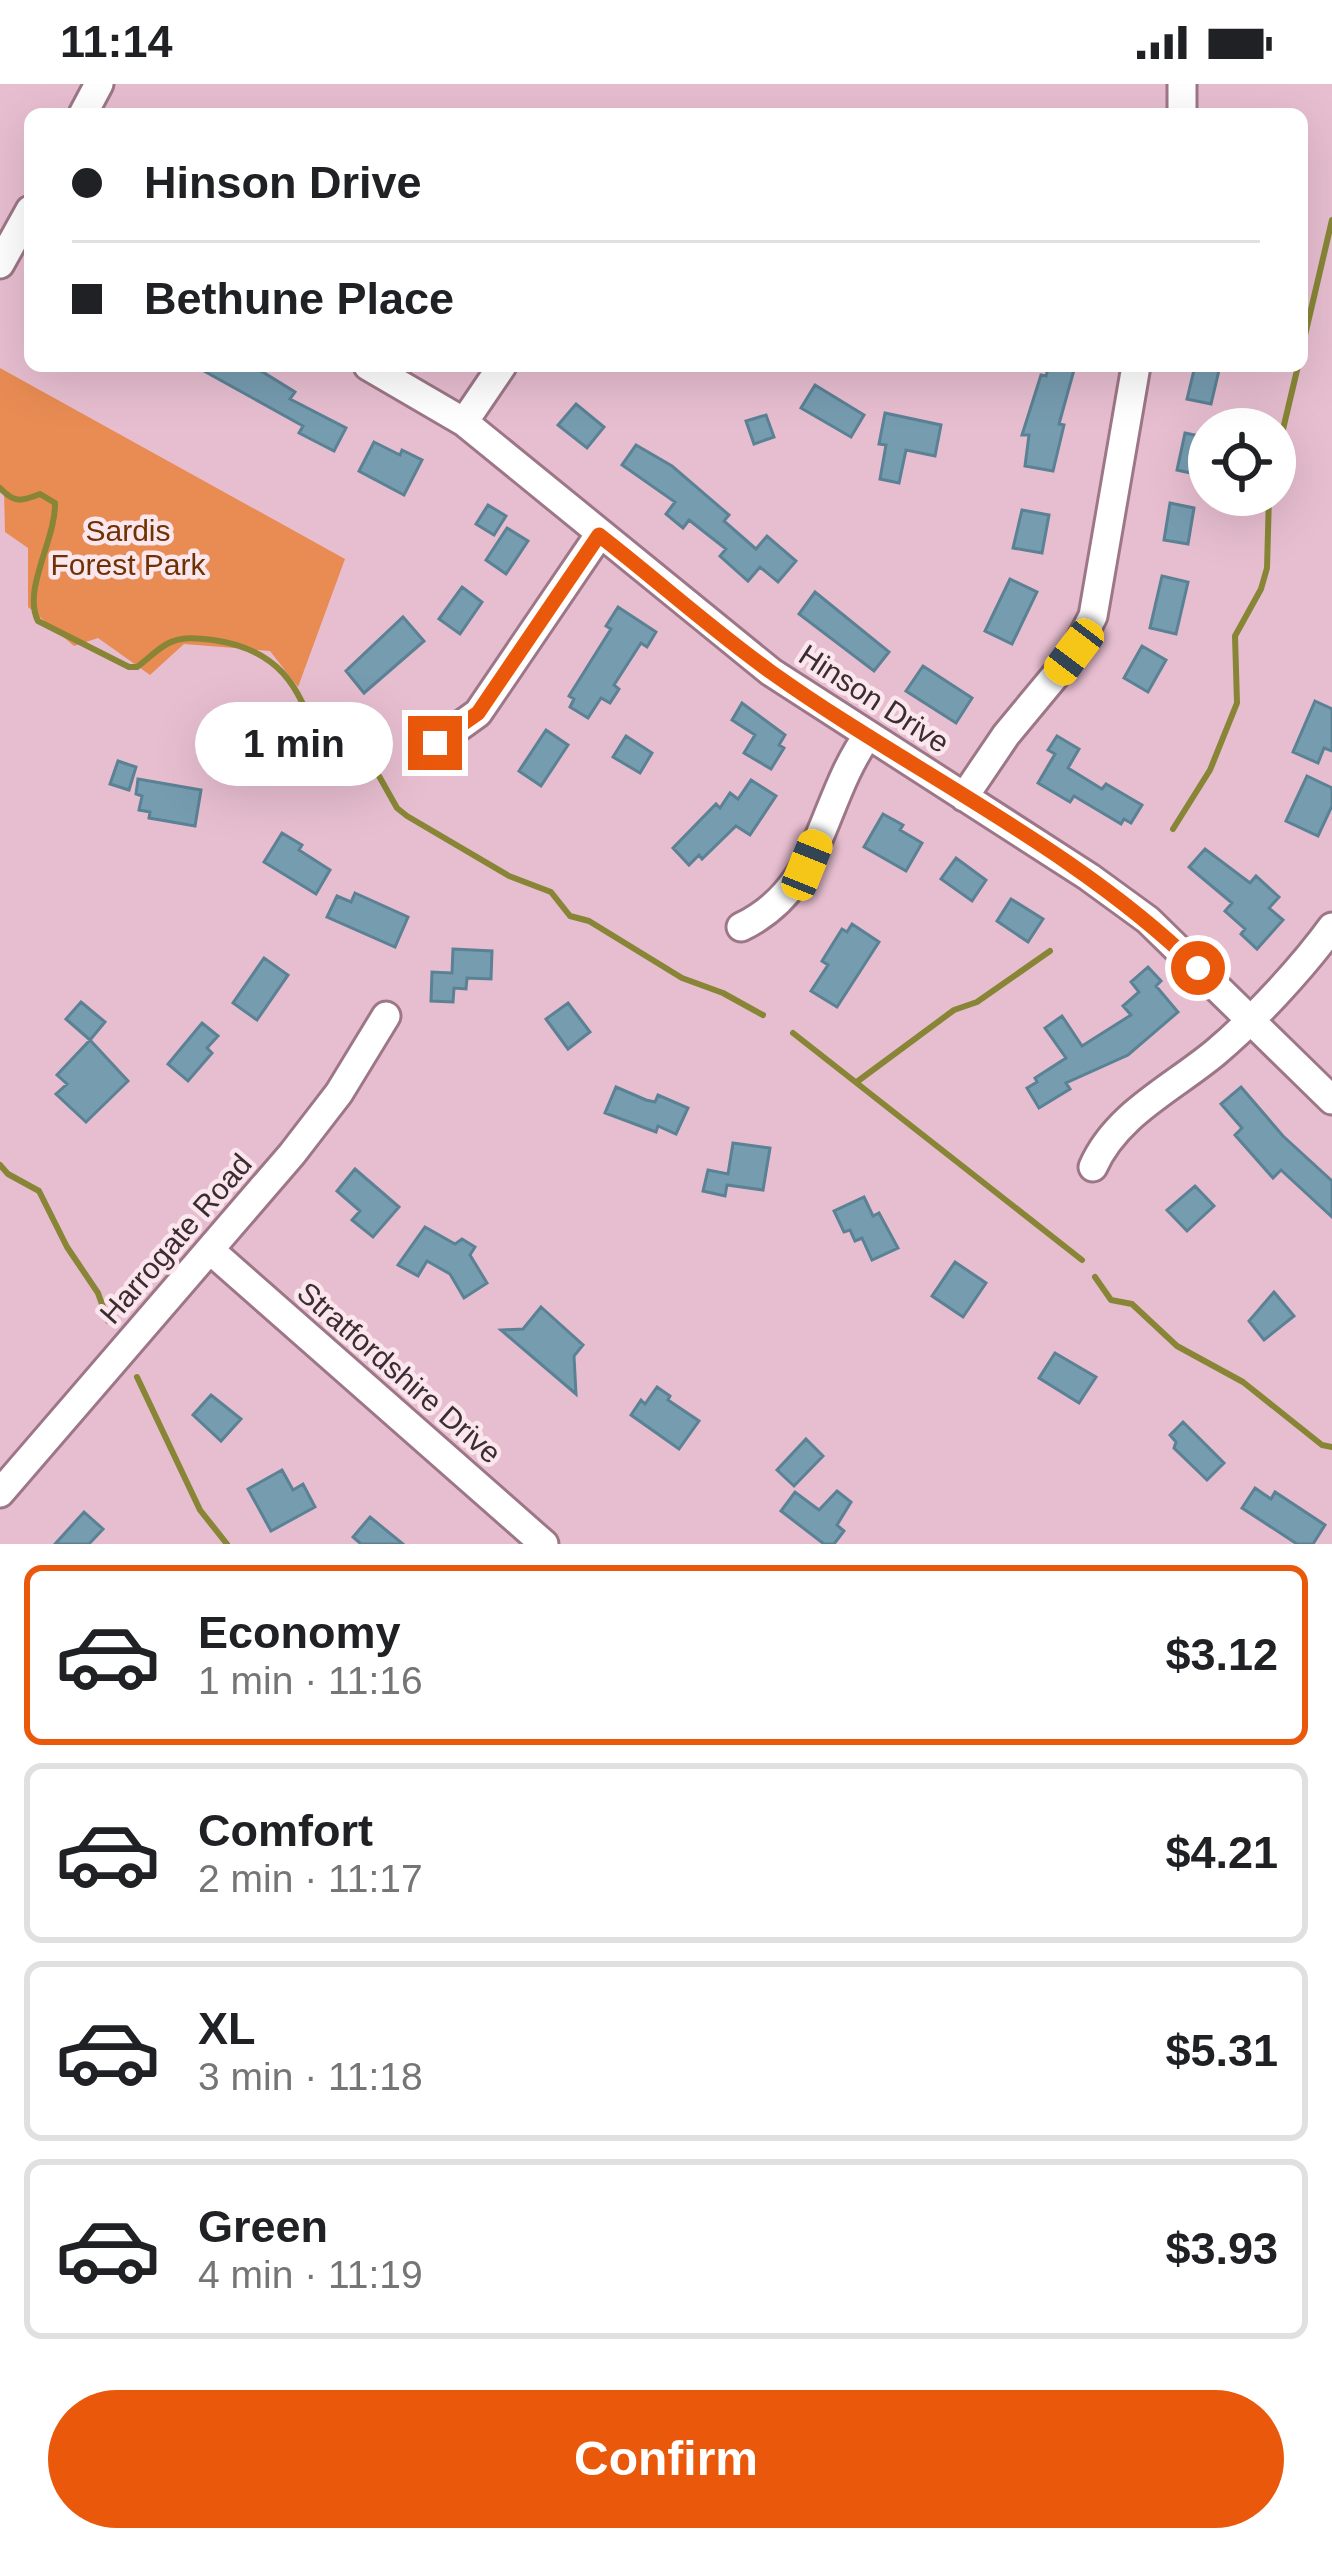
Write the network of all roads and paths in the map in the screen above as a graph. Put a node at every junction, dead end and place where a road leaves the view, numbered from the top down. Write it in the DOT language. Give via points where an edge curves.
graph roads {
  1 [pos="24,221"];
  2 [pos="0,264"];
  3 [pos="378,372"];
  4 [pos="498,372"];
  5 [pos="1135,372"];
  6 [pos="464,422"];
  7 [pos="599,535"];
  8 [pos="868,735"];
  9 [pos="435,743"];
  10 [pos="964,797"];
  11 [pos="741,927"];
  12 [pos="1332,927"];
  13 [pos="386,1016"];
  14 [pos="1249,1018"];
  15 [pos="1332,1100"];
  16 [pos="1093,1166"];
  17 [pos="210,1250"];
  18 [pos="0,1493"];
  19 [pos="544,1544"];
  1 -- 2 [label="street"];
  3 -- 6 [label="street, Hinson Drive"];
  4 -- 6 [label="street"];
  5 -- 10 [label="street" via="1093,616"];
  6 -- 7 [label="street, Hinson Drive"];
  7 -- 8 [label="street, Hinson Drive" via="771,672"];
  7 -- 9 [label="street" via="478,713"];
  8 -- 10 [label="street, Hinson Drive"];
  8 -- 11 [label="street" via="800,879 776,908"];
  10 -- 14 [label="street, Hinson Drive" via="1148,920"];
  12 -- 14 [label="street"];
  13 -- 17 [label="street, Harrogate Road" via="339,1093"];
  14 -- 15 [label="street, Hinson Drive"];
  14 -- 16 [label="street" via="1115,1130"];
  17 -- 18 [label="street, Harrogate Road"];
  17 -- 19 [label="street, Stratfordshire Drive"];
}
